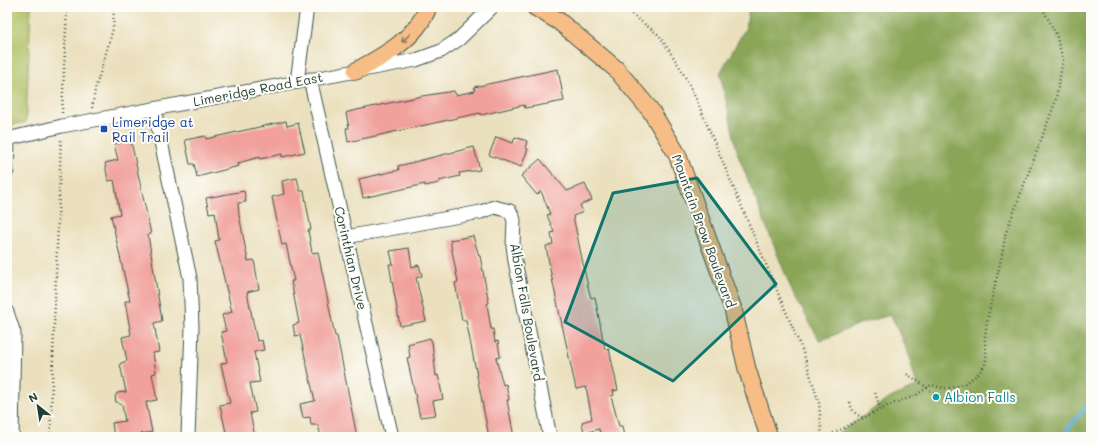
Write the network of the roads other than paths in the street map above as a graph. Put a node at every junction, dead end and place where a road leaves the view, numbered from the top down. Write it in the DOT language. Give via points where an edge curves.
graph roads {
  1 [pos="307,7"];
  2 [pos="428,7"];
  3 [pos="492,7"];
  4 [pos="535,7"];
  5 [pos="356,71"];
  6 [pos="310,79"];
  7 [pos="296,82"];
  8 [pos="154,109"];
  9 [pos="7,139"];
  10 [pos="7,171"];
  11 [pos="346,237"];
  12 [pos="7,312"];
  13 [pos="12,437"];
  14 [pos="188,437"];
  15 [pos="392,437"];
  16 [pos="550,437"];
  17 [pos="769,437"];
  1 -- 7 [label="street"];
  2 -- 5 [label="main road, one-way" via="423,20 401,43 384,56"];
  3 -- 5 [label="street, Limeridge Road East" via="459,39 441,51 416,60"];
  4 -- 17 [label="main road, Mountain Brow Boulevard" via="560,22 616,68 651,111 677,154 733,309 747,369"];
  5 -- 6 [label="street, Limeridge Road East"];
  6 -- 7 [label="street, Limeridge Road East"];
  6 -- 11 [label="street, Corinthian Drive"];
  7 -- 8 [label="street, Limeridge Road East"];
  8 -- 9 [label="street, Limeridge Road East"];
  8 -- 14 [label="street" via="190,278 192,327"];
  9 -- 10 [label="street"];
  11 -- 15 [label="street, Corinthian Drive"];
  11 -- 16 [label="street, Albion Falls Boulevard" via="481,212 494,207 510,211 514,220 515,261"];
  12 -- 13 [label="street" via="14,332"];
}
